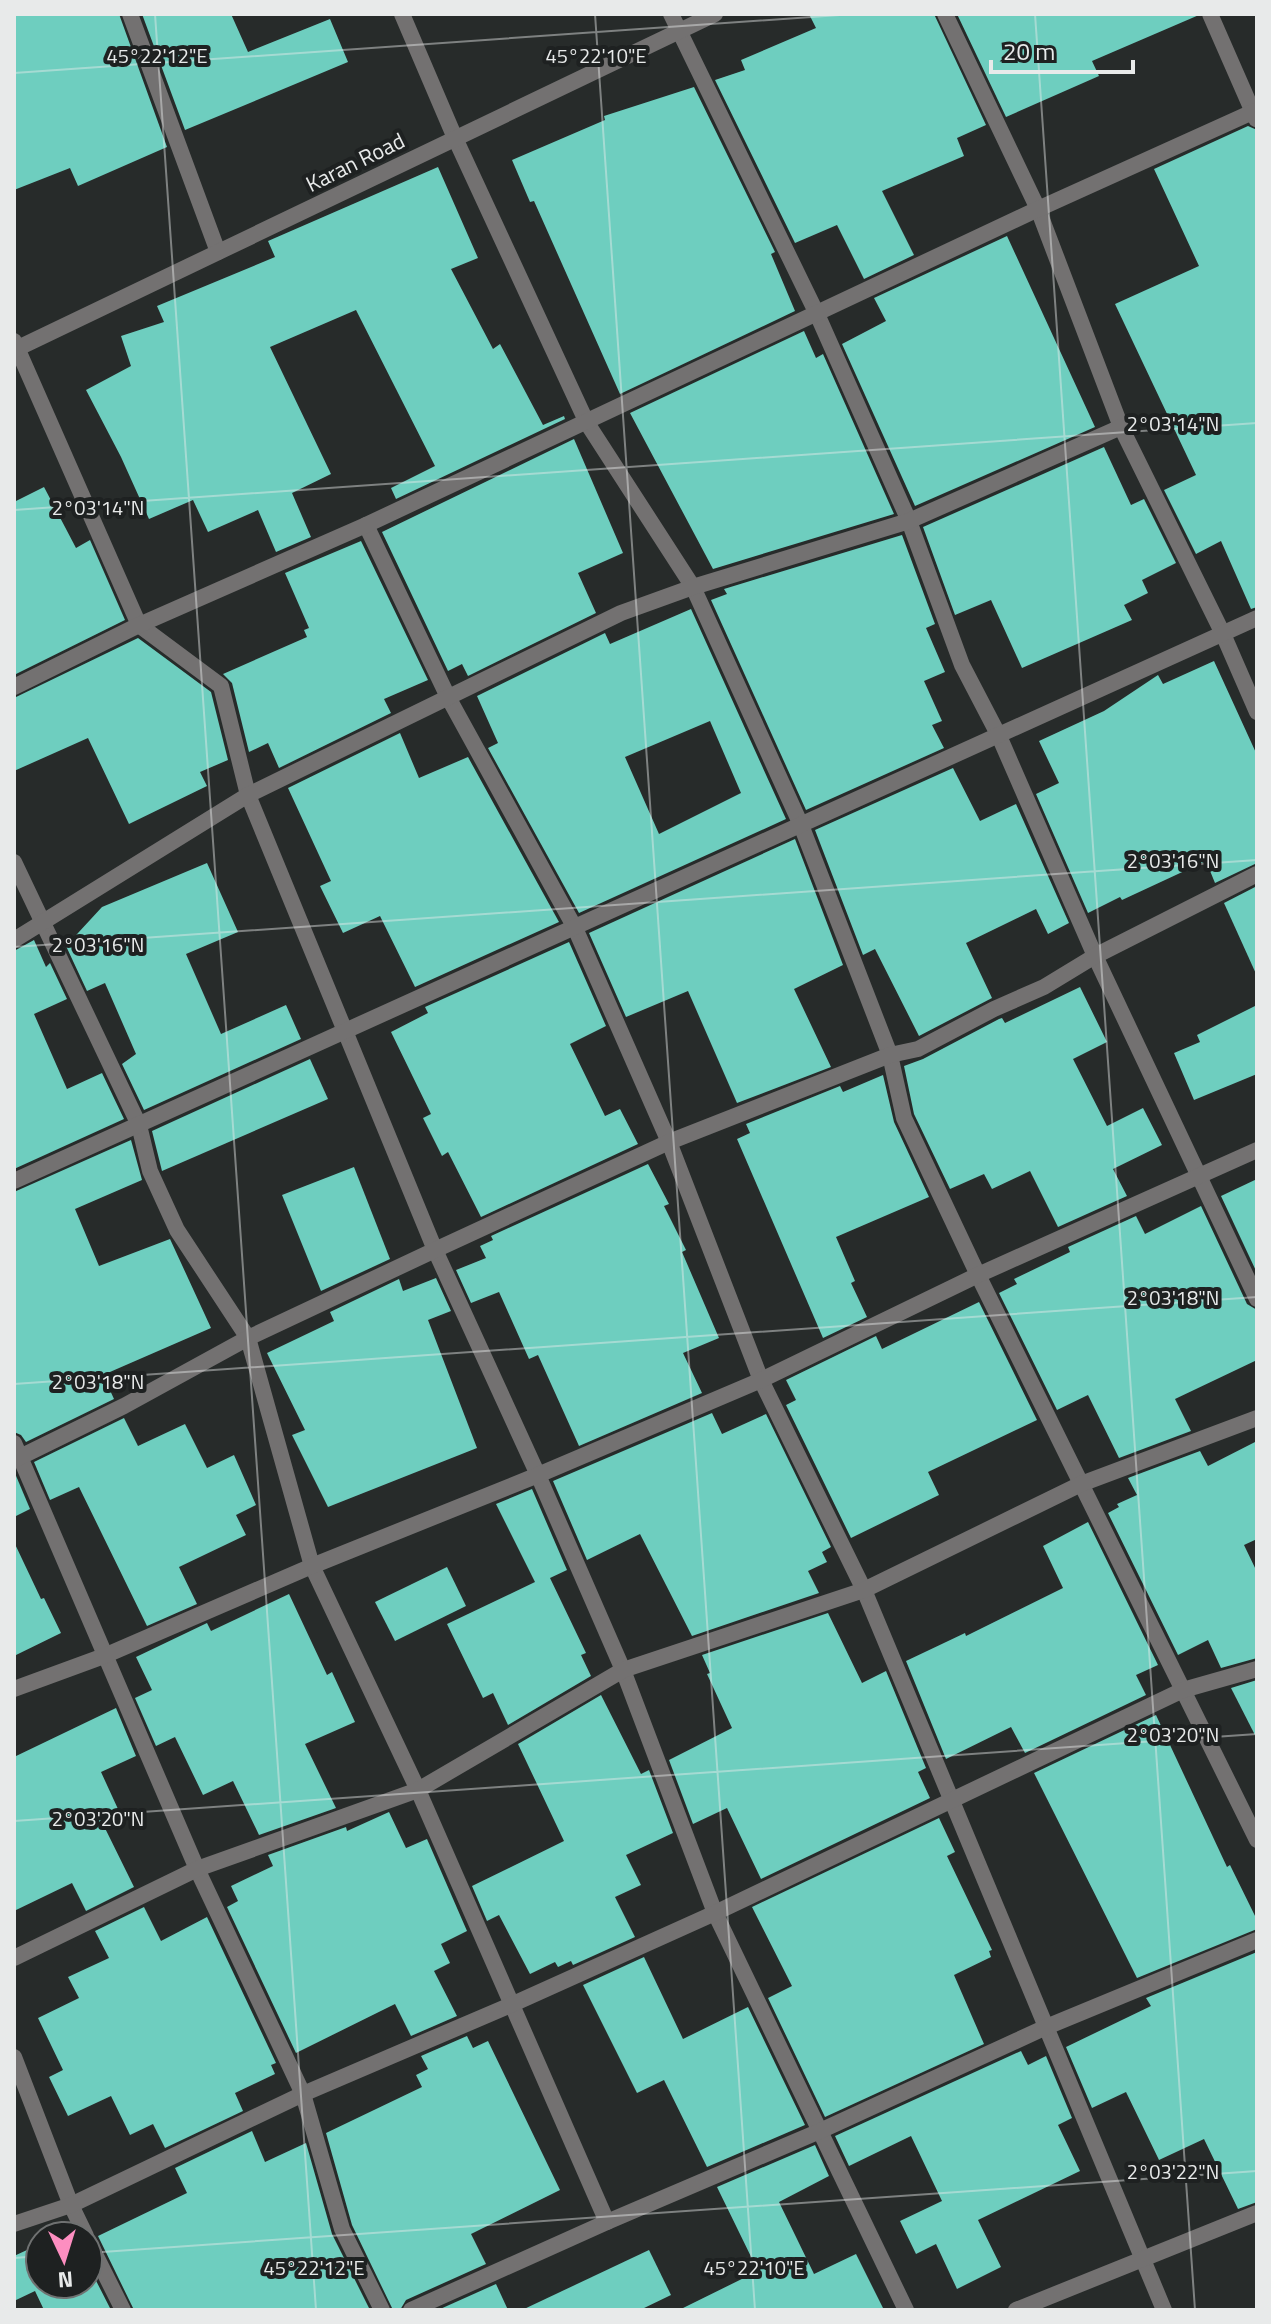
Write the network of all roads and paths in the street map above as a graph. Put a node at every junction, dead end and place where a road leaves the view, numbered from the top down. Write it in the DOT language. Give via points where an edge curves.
graph roads {
  1 [pos="130,14"];
  2 [pos="402,14"];
  3 [pos="671,14"];
  4 [pos="715,14"];
  5 [pos="945,14"];
  6 [pos="1210,14"];
  7 [pos="679,32"];
  8 [pos="1256,114"];
  9 [pos="455,138"];
  10 [pos="1038,209"];
  11 [pos="218,252"];
  12 [pos="817,314"];
  13 [pos="15,346"];
  14 [pos="587,423"];
  15 [pos="1121,427"];
  16 [pos="909,521"];
  17 [pos="366,525"];
  18 [pos="693,587"];
  19 [pos="1257,618"];
  20 [pos="139,625"];
  21 [pos="1223,634"];
  22 [pos="14,687"];
  23 [pos="448,697"];
  24 [pos="1257,712"];
  25 [pos="999,736"];
  26 [pos="248,795"];
  27 [pos="801,825"];
  28 [pos="14,862"];
  29 [pos="1257,874"];
  30 [pos="41,922"];
  31 [pos="575,928"];
  32 [pos="14,940"];
  33 [pos="1095,956"];
  34 [pos="347,1031"];
  35 [pos="890,1055"];
  36 [pos="139,1125"];
  37 [pos="669,1142"];
  38 [pos="1257,1150"];
  39 [pos="1200,1177"];
  40 [pos="14,1181"];
  41 [pos="435,1250"];
  42 [pos="978,1275"];
  43 [pos="1257,1299"];
  44 [pos="248,1338"];
  45 [pos="761,1380"];
  46 [pos="1257,1418"];
  47 [pos="16,1454"];
  48 [pos="538,1475"];
  49 [pos="1081,1484"];
  50 [pos="312,1566"];
  51 [pos="864,1590"];
  52 [pos="104,1656"];
  53 [pos="1257,1669"];
  54 [pos="623,1670"];
  55 [pos="14,1689"];
  56 [pos="1183,1690"];
  57 [pos="418,1790"];
  58 [pos="952,1802"];
  59 [pos="1257,1840"];
  60 [pos="197,1869"];
  61 [pos="715,1913"];
  62 [pos="1257,1940"];
  63 [pos="14,1958"];
  64 [pos="513,2004"];
  65 [pos="1044,2028"];
  66 [pos="14,2057"];
  67 [pos="303,2094"];
  68 [pos="820,2131"];
  69 [pos="71,2205"];
  70 [pos="1257,2213"];
  71 [pos="78,2220"];
  72 [pos="607,2222"];
  73 [pos="14,2224"];
  74 [pos="1142,2258"];
  75 [pos="104,2272"];
  76 [pos="123,2310"];
  77 [pos="382,2310"];
  78 [pos="411,2310"];
  79 [pos="906,2310"];
  80 [pos="1016,2310"];
  81 [pos="1164,2310"];
  1 -- 11 [label="street"];
  2 -- 9 [label="street"];
  3 -- 7 [label="street"];
  4 -- 7 [label="street, Karan Road"];
  5 -- 10 [label="street"];
  6 -- 8 [label="street"];
  7 -- 9 [label="street, Karan Road"];
  7 -- 12 [label="street"];
  8 -- 10 [label="street"];
  9 -- 11 [label="street, Karan Road"];
  9 -- 14 [label="street"];
  10 -- 12 [label="street"];
  10 -- 15 [label="street"];
  11 -- 13 [label="street, Karan Road"];
  12 -- 14 [label="street"];
  12 -- 16 [label="street"];
  13 -- 20 [label="street"];
  14 -- 17 [label="street"];
  14 -- 18 [label="street"];
  15 -- 16 [label="street"];
  15 -- 21 [label="street"];
  16 -- 18 [label="street"];
  16 -- 25 [label="street" via="962,665"];
  17 -- 20 [label="street"];
  17 -- 23 [label="street"];
  18 -- 23 [label="street" via="621,613"];
  18 -- 27 [label="street"];
  19 -- 21 [label="street"];
  20 -- 22 [label="street"];
  20 -- 26 [label="street" via="221,686"];
  21 -- 24 [label="street"];
  21 -- 25 [label="street"];
  23 -- 26 [label="street"];
  23 -- 31 [label="street"];
  25 -- 27 [label="street"];
  25 -- 33 [label="street"];
  26 -- 30 [label="street"];
  26 -- 34 [label="street"];
  27 -- 31 [label="street"];
  27 -- 35 [label="street"];
  28 -- 30 [label="street"];
  29 -- 33 [label="street"];
  30 -- 32 [label="street"];
  30 -- 36 [label="street"];
  31 -- 34 [label="street"];
  31 -- 37 [label="street"];
  33 -- 35 [label="street" via="918,1049"];
  33 -- 39 [label="street"];
  34 -- 36 [label="street"];
  34 -- 41 [label="street"];
  35 -- 37 [label="street"];
  35 -- 42 [label="street" via="904,1118"];
  36 -- 40 [label="street"];
  36 -- 44 [label="street" via="150,1171 177,1230"];
  37 -- 41 [label="street"];
  37 -- 45 [label="street"];
  38 -- 39 [label="street"];
  39 -- 42 [label="street"];
  39 -- 43 [label="street"];
  41 -- 44 [label="street"];
  41 -- 48 [label="street"];
  42 -- 45 [label="street"];
  42 -- 49 [label="street"];
  44 -- 47 [label="street" via="124,1406"];
  44 -- 50 [label="street"];
  45 -- 48 [label="street"];
  45 -- 51 [label="street"];
  46 -- 49 [label="street"];
  47 -- 52 [label="street"];
  48 -- 50 [label="street"];
  48 -- 54 [label="street"];
  49 -- 51 [label="street"];
  49 -- 56 [label="street"];
  50 -- 52 [label="street"];
  50 -- 57 [label="street"];
  51 -- 54 [label="street"];
  51 -- 58 [label="street"];
  52 -- 55 [label="street"];
  52 -- 60 [label="street"];
  53 -- 56 [label="street"];
  54 -- 57 [label="street"];
  54 -- 61 [label="street"];
  56 -- 58 [label="street"];
  56 -- 59 [label="street"];
  57 -- 60 [label="street"];
  57 -- 64 [label="street"];
  58 -- 61 [label="street"];
  58 -- 65 [label="street"];
  60 -- 63 [label="street"];
  60 -- 67 [label="street"];
  61 -- 64 [label="street"];
  61 -- 68 [label="street"];
  62 -- 65 [label="street"];
  64 -- 67 [label="street"];
  64 -- 72 [label="street"];
  65 -- 68 [label="street"];
  65 -- 74 [label="street"];
  66 -- 69 [label="street"];
  67 -- 69 [label="street"];
  67 -- 77 [label="street" via="342,2229"];
  68 -- 72 [label="street"];
  68 -- 79 [label="street"];
  69 -- 71 [label="street"];
  69 -- 73 [label="street"];
  70 -- 74 [label="street"];
  72 -- 78 [label="street"];
  74 -- 80 [label="street"];
  74 -- 81 [label="street"];
  75 -- 76 [label="street"];
}
